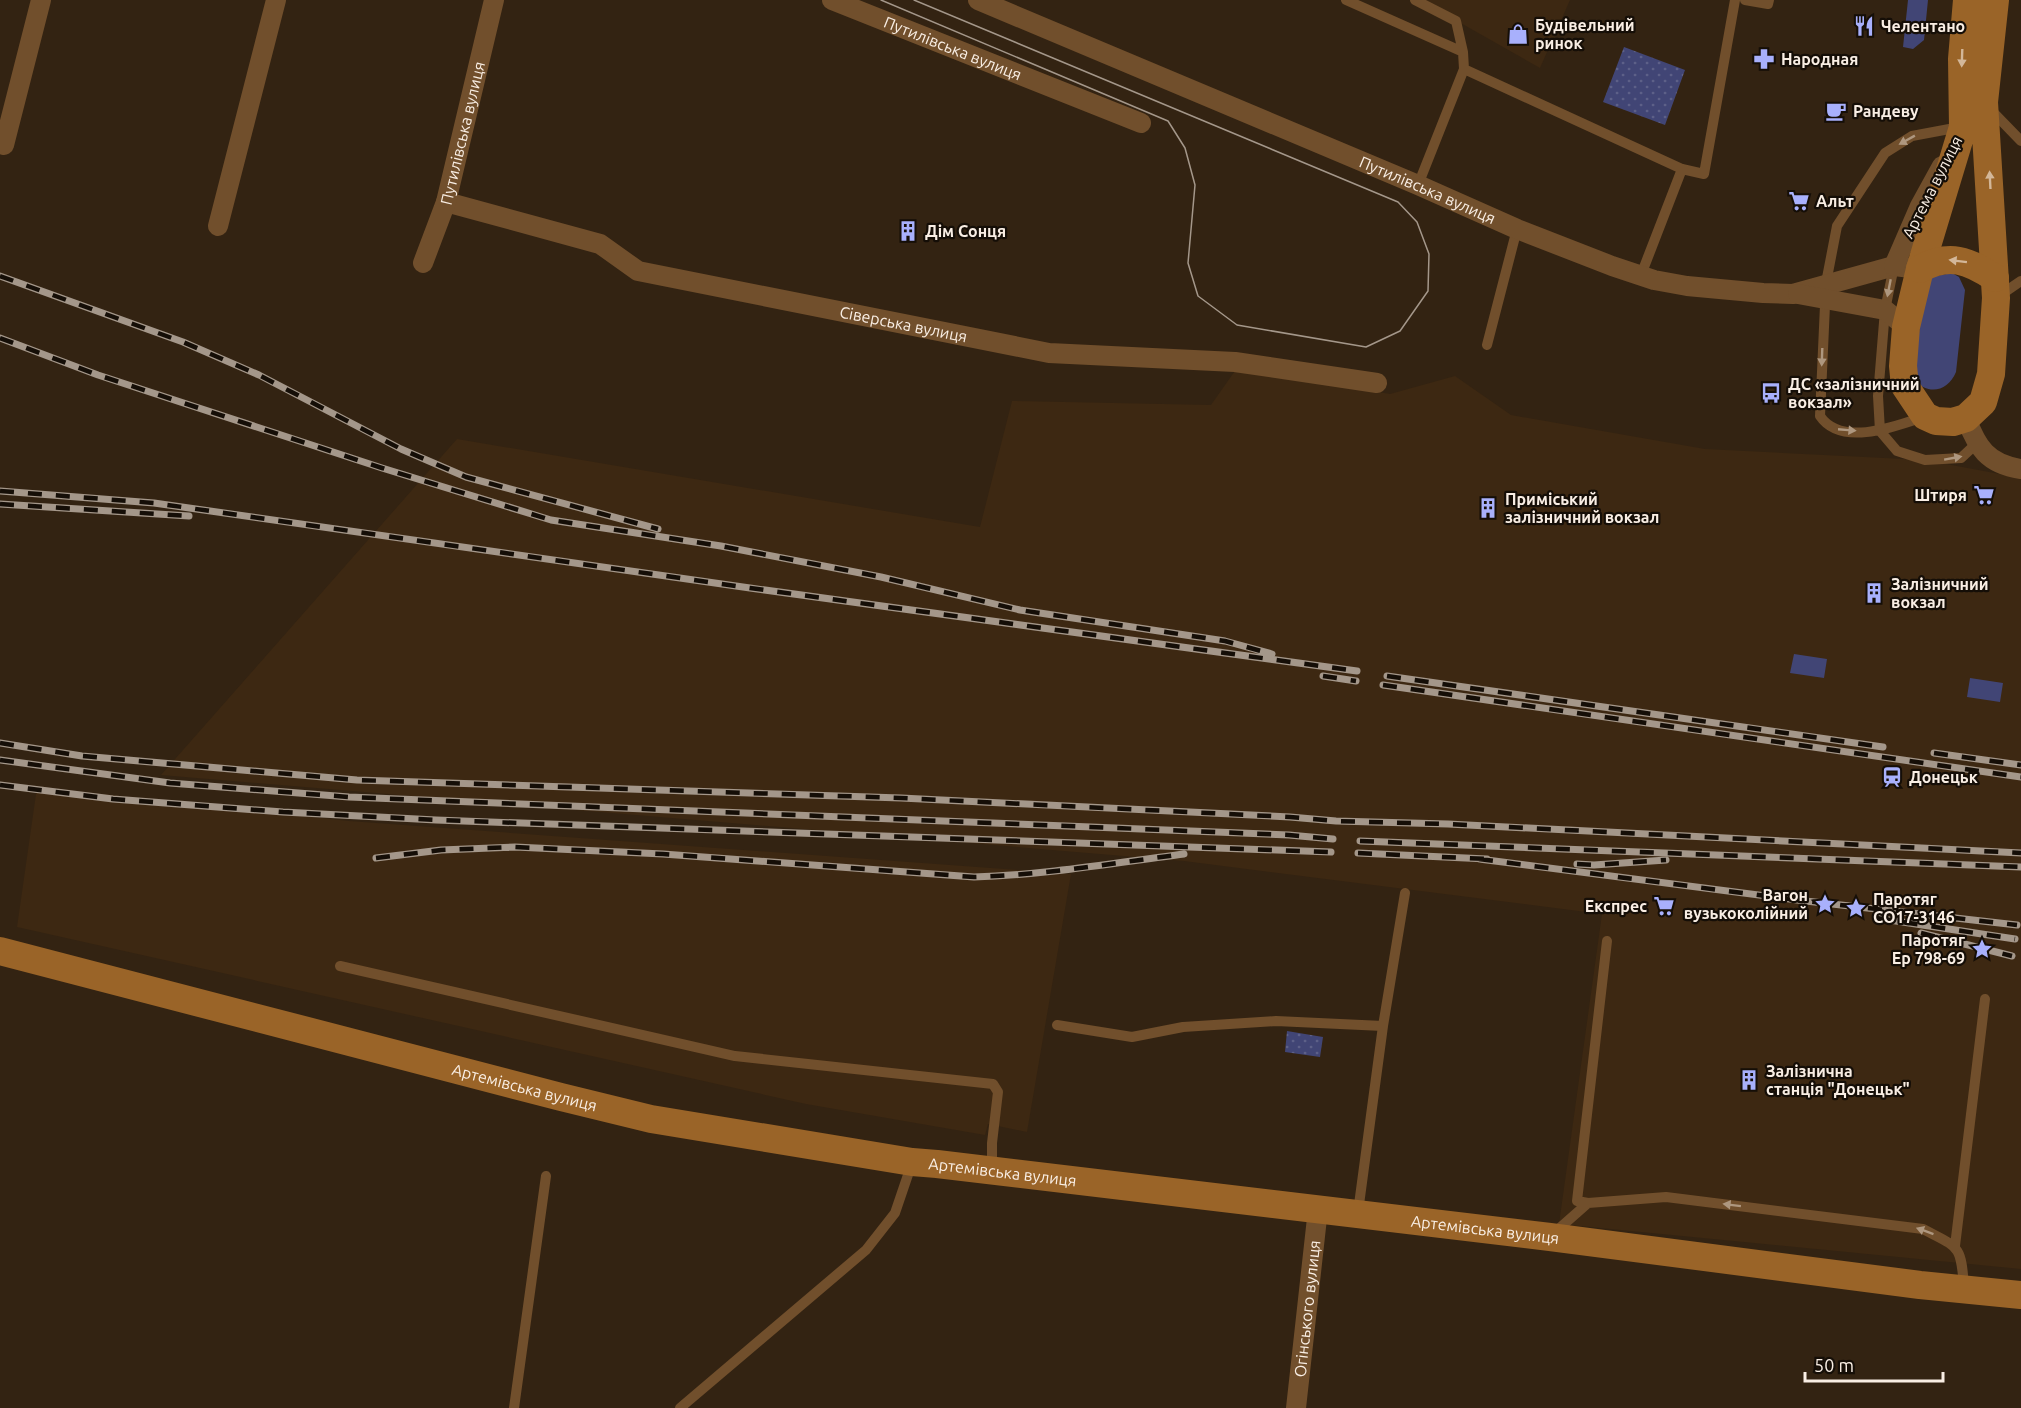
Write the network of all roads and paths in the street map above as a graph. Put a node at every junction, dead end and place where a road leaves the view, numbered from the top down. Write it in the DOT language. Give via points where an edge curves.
graph roads {
  1 [pos="40,0"];
  2 [pos="276,0"];
  3 [pos="494,0"];
  4 [pos="832,0"];
  5 [pos="978,0"];
  6 [pos="1346,0"];
  7 [pos="1414,0"];
  8 [pos="1735,0"];
  9 [pos="1745,0"];
  10 [pos="1769,0"];
  11 [pos="1967,0"];
  12 [pos="1995,0"];
  13 [pos="1463,52"];
  14 [pos="1464,69"];
  15 [pos="1984,102"];
  16 [pos="1141,123"];
  17 [pos="1963,127"];
  18 [pos="2021,141"];
  19 [pos="4,145"];
  20 [pos="1682,169"];
  21 [pos="1418,185"];
  22 [pos="446,201"];
  23 [pos="218,226"];
  24 [pos="1516,229"];
  25 [pos="423,263"];
  26 [pos="1907,267"];
  27 [pos="1641,275"];
  28 [pos="2004,286"];
  29 [pos="1825,291"];
  30 [pos="1895,319"];
  31 [pos="1487,345"];
  32 [pos="1377,383"];
  33 [pos="1925,416"];
  34 [pos="1966,418"];
  35 [pos="1880,431"];
  36 [pos="1976,444"];
  37 [pos="2021,469"];
  38 [pos="1404,893"];
  39 [pos="1607,941"];
  40 [pos="0,951"];
  41 [pos="340,966"];
  42 [pos="1985,999"];
  43 [pos="1057,1025"];
  44 [pos="1383,1026"];
  45 [pos="912,1162"];
  46 [pos="992,1171"];
  47 [pos="546,1176"];
  48 [pos="1588,1203"];
  49 [pos="1318,1209"];
  50 [pos="1358,1215"];
  51 [pos="1550,1238"];
  52 [pos="1955,1246"];
  53 [pos="1964,1290"];
  54 [pos="2021,1295"];
  55 [pos="514,1408"];
  56 [pos="680,1408"];
  57 [pos="1296,1408"];
  1 -- 19 [label="street"];
  2 -- 23 [label="street"];
  3 -- 22 [label="street, Путилівська вулиця"];
  4 -- 16 [label="street, Путилівська вулиця"];
  5 -- 21 [label="street, Путилівська вулиця"];
  6 -- 13 [label="lane"];
  7 -- 13 [label="lane" via="1456,21"];
  8 -- 20 [label="lane" via="1704,174"];
  9 -- 10 [label="lane" via="1768,4"];
  11 -- 17 [label="main road, Артема вулиця, one-way" via="1962,59"];
  12 -- 15 [label="main road, Артема вулиця"];
  13 -- 14 [label="lane"];
  14 -- 20 [label="lane"];
  14 -- 21 [label="lane"];
  15 -- 18 [label="lane"];
  28 -- 15 [label="main road, Артема вулиця, one-way" via="1993,238"];
  17 -- 26 [label="main road, Артема вулиця"];
  17 -- 29 [label="lane, one-way" via="1912,136 1885,153 1837,226"];
  20 -- 27 [label="lane"];
  21 -- 24 [label="street, Путилівська вулиця"];
  22 -- 25 [label="street, Путилівська вулиця"];
  22 -- 32 [label="street, Сіверська вулиця" via="600,244 638,271 1049,353 1235,362"];
  24 -- 27 [label="street, Путилівська вулиця"];
  24 -- 31 [label="lane"];
  28 -- 26 [label="main road, one-way" via="1975,265 1956,259"];
  26 -- 29 [label="street, Путилівська вулиця, one-way"];
  26 -- 30 [label="main road"];
  27 -- 29 [label="street, Путилівська вулиця" via="1687,286 1763,293"];
  28 -- 34 [label="main road" via="1983,402"];
  29 -- 30 [label="street"];
  29 -- 35 [label="lane, one-way" via="1820,416 1827,426 1841,431"];
  30 -- 33 [label="main road" via="1905,386"];
  30 -- 35 [label="lane" via="1878,396"];
  33 -- 34 [label="main road" via="1953,422"];
  33 -- 35 [label="lane"];
  34 -- 36 [label="street"];
  35 -- 36 [label="lane, one-way" via="1897,451 1925,460 1960,458"];
  36 -- 37 [label="street" via="2010,468"];
  38 -- 44 [label="lane"];
  39 -- 48 [label="lane" via="1577,1201"];
  40 -- 45 [label="main road, Артемівська вулиця" via="639,1116"];
  41 -- 46 [label="lane" via="735,1056 993,1084 998,1092"];
  42 -- 52 [label="lane"];
  43 -- 44 [label="lane" via="1132,1036 1183,1027 1276,1021"];
  44 -- 50 [label="lane"];
  45 -- 46 [label="main road, Артемівська вулиця"];
  45 -- 56 [label="lane" via="894,1213 866,1250"];
  46 -- 49 [label="main road, Артемівська вулиця"];
  47 -- 55 [label="lane"];
  48 -- 51 [label="lane"];
  52 -- 48 [label="lane, one-way" via="1923,1229 1678,1198"];
  49 -- 50 [label="main road, Артемівська вулиця"];
  49 -- 57 [label="street, Огінського вулиця"];
  50 -- 51 [label="main road, Артемівська вулиця"];
  51 -- 53 [label="main road, Артемівська вулиця"];
  52 -- 53 [label="lane" via="1962,1260"];
  53 -- 54 [label="main road, Артемівська вулиця"];
}
